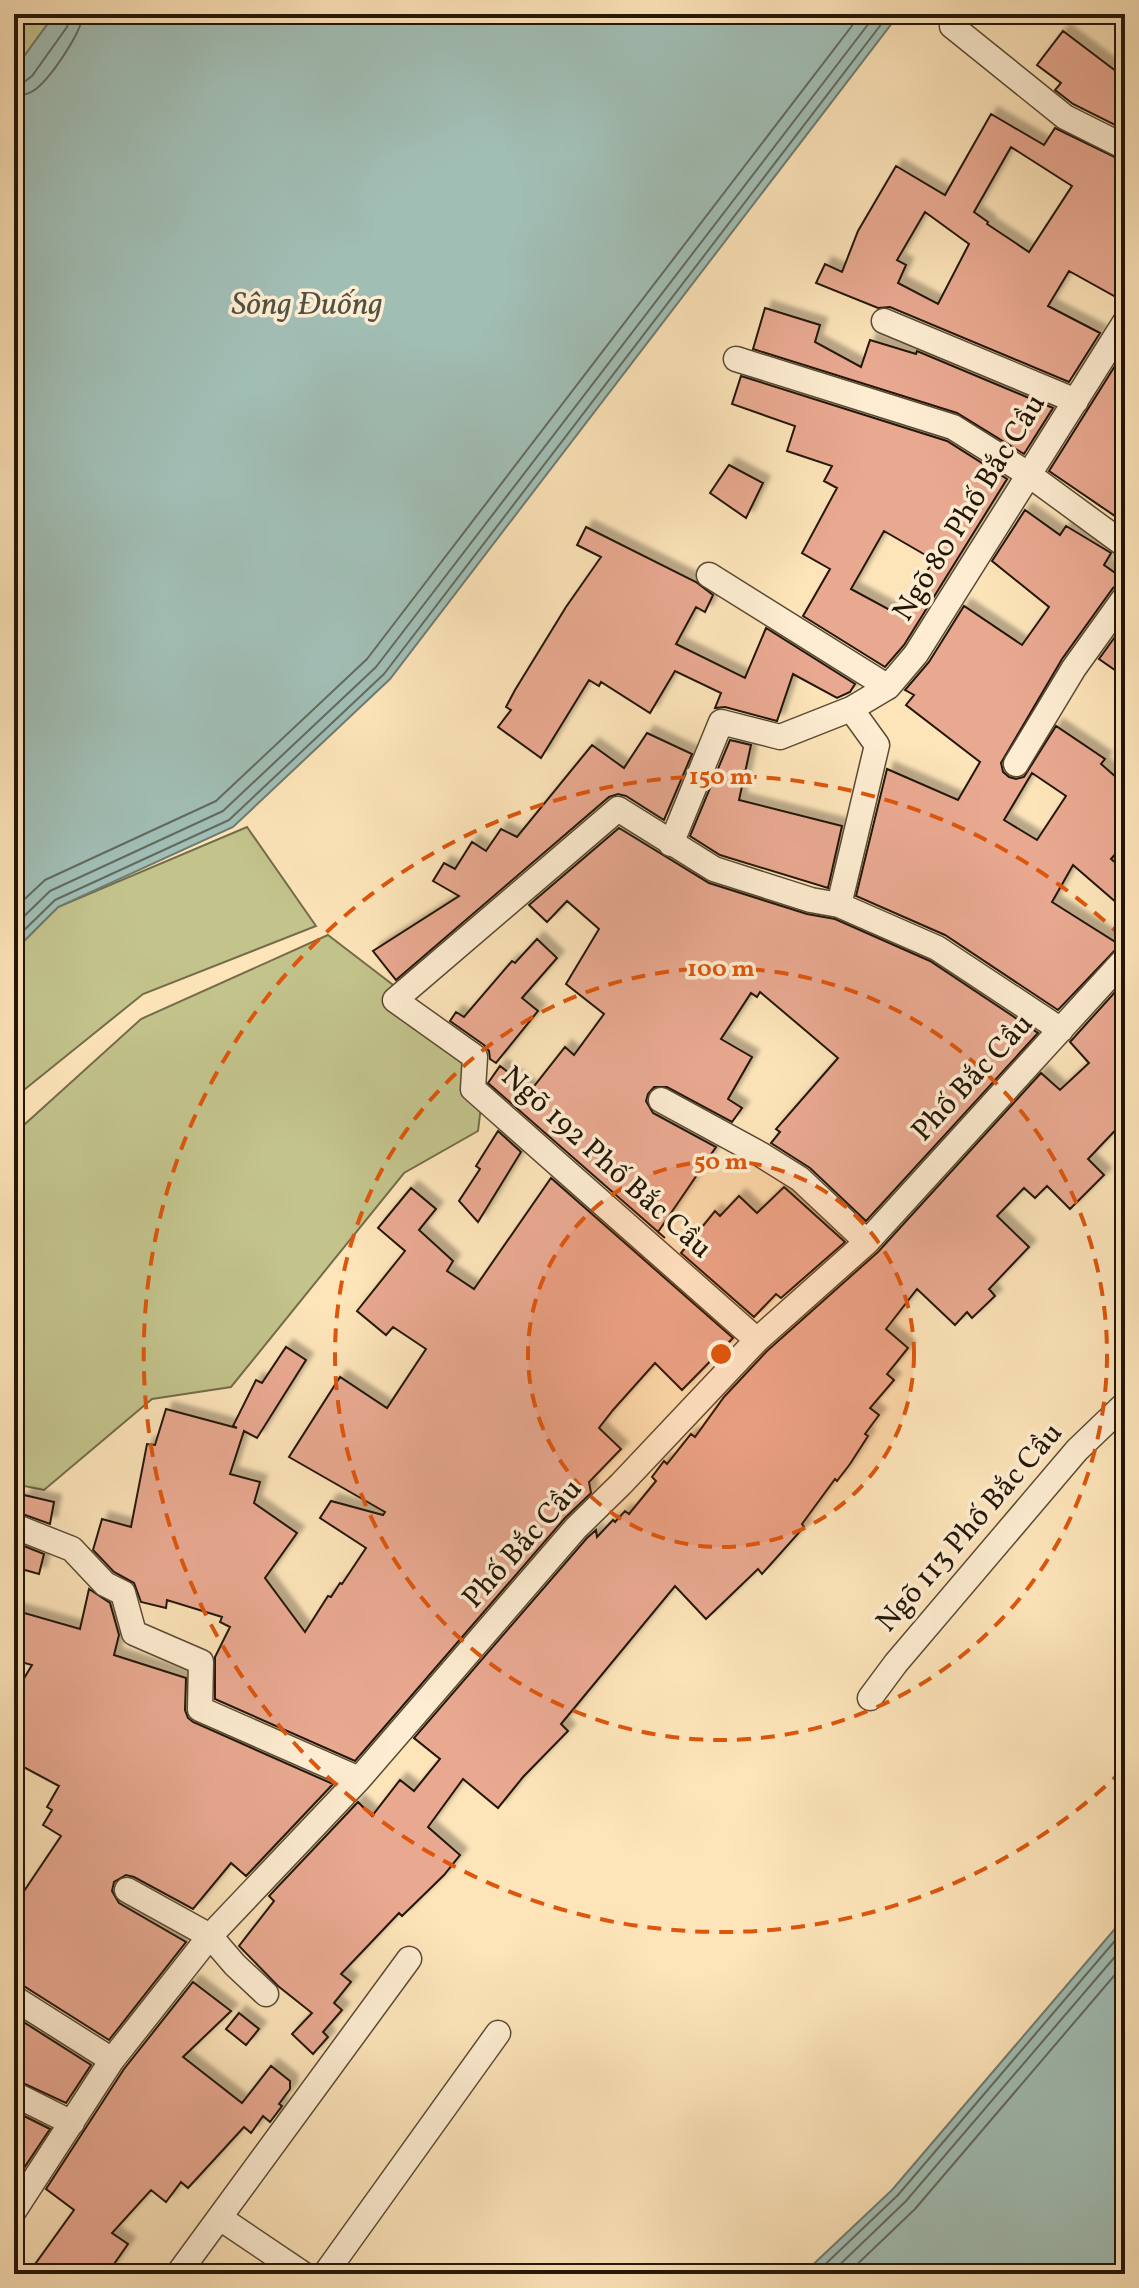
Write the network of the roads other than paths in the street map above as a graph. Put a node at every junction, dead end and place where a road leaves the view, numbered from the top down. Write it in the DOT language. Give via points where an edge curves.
graph roads {
  1 [pos="952,26"];
  2 [pos="1125,147"];
  3 [pos="884,321"];
  4 [pos="1125,322"];
  5 [pos="736,359"];
  6 [pos="1076,401"];
  7 [pos="1028,474"];
  8 [pos="1125,545"];
  9 [pos="709,575"];
  10 [pos="1125,597"];
  11 [pos="888,687"];
  12 [pos="851,709"];
  13 [pos="1016,764"];
  14 [pos="671,844"];
  15 [pos="839,905"];
  16 [pos="1125,959"];
  17 [pos="1061,1030"];
  18 [pos="661,1100"];
  19 [pos="867,1242"];
  20 [pos="757,1340"];
  21 [pos="1125,1404"];
  22 [pos="14,1526"];
  23 [pos="870,1698"];
  24 [pos="359,1779"];
  25 [pos="127,1890"];
  26 [pos="210,1936"];
  27 [pos="409,1959"];
  28 [pos="266,1994"];
  29 [pos="14,1998"];
  30 [pos="498,2033"];
  31 [pos="112,2060"];
  32 [pos="14,2094"];
  33 [pos="72,2123"];
  34 [pos="14,2211"];
  35 [pos="220,2218"];
  36 [pos="178,2274"];
  37 [pos="303,2274"];
  38 [pos="325,2274"];
  1 -- 2 [label="street" via="1065,117"];
  3 -- 6 [label="street"];
  4 -- 6 [label="street, Ngõ 80 Phố Bắc Cầu"];
  5 -- 7 [label="street" via="953,427"];
  6 -- 7 [label="street, Ngõ 80 Phố Bắc Cầu"];
  7 -- 8 [label="street"];
  7 -- 11 [label="street, Ngõ 80 Phố Bắc Cầu" via="916,654"];
  9 -- 11 [label="street"];
  10 -- 13 [label="street"];
  11 -- 12 [label="street, Ngõ 80 Phố Bắc Cầu"];
  12 -- 14 [label="street, Ngõ 80 Phố Bắc Cầu" via="780,737 721,722"];
  12 -- 15 [label="street" via="877,745"];
  14 -- 15 [label="street" via="714,869"];
  14 -- 20 [label="street, Ngõ 192 Phố Bắc Cầu" via="618,809 395,1000 475,1057 473,1089"];
  15 -- 17 [label="street" via="937,948"];
  16 -- 17 [label="street, Phố Bắc Cầu"];
  17 -- 19 [label="street, Phố Bắc Cầu"];
  18 -- 19 [label="street" via="800,1179"];
  19 -- 20 [label="street, Phố Bắc Cầu"];
  20 -- 24 [label="street, Phố Bắc Cầu" via="576,1528"];
  21 -- 23 [label="street, Ngõ 113 Phố Bắc Cầu" via="1077,1450"];
  22 -- 24 [label="street" via="72,1549 105,1584 123,1593 134,1633 201,1662 200,1709"];
  24 -- 26 [label="street, Phố Bắc Cầu"];
  25 -- 26 [label="street"];
  26 -- 28 [label="street"];
  26 -- 31 [label="street, Phố Bắc Cầu"];
  27 -- 35 [label="street"];
  29 -- 31 [label="street"];
  30 -- 38 [label="street"];
  31 -- 33 [label="street, Phố Bắc Cầu"];
  32 -- 33 [label="street"];
  33 -- 34 [label="street, Phố Bắc Cầu"];
  35 -- 36 [label="street"];
  35 -- 37 [label="street"];
}
